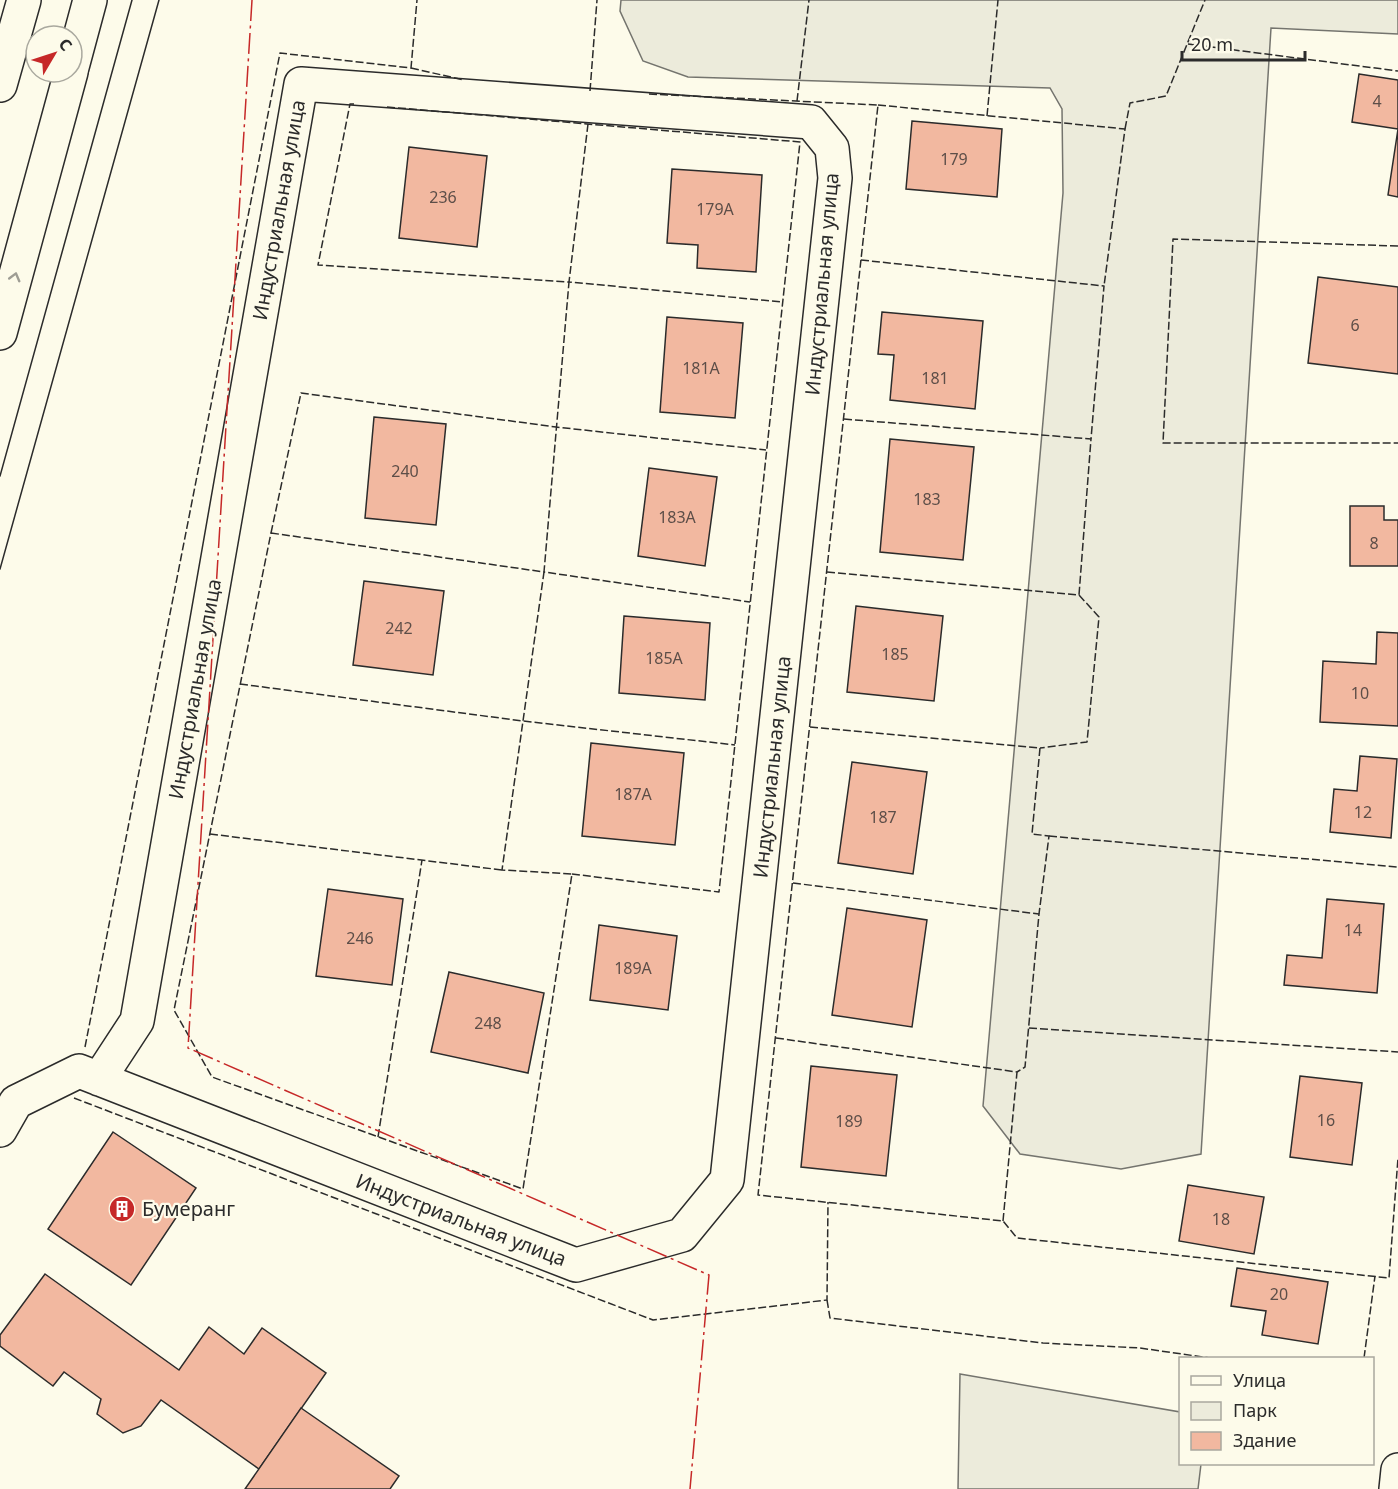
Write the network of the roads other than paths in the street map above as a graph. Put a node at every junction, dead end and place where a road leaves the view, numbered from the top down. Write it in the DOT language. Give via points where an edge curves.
graph roads {
  1 [pos="24,0"];
  2 [pos="90,0"];
  3 [pos="84,24"];
  4 [pos="68,84"];
  5 [pos="0,85"];
  6 [pos="0,333"];
  7 [pos="99,1079"];
  8 [pos="0,1130"];
  9 [pos="1398,1470"];
  10 [pos="1396,1489"];
  1 -- 5 [label="street"];
  2 -- 3 [label="street"];
  6 -- 4 [label="street, one-way"];
  7 -- 7 [label="street, Индустриальная улица" via="137,1021 301,84 811,122 832,148 835,178 728,1180 682,1235 576,1265"];
  7 -- 8 [label="street" via="79,1071 16,1102"];
  9 -- 10 [label="street"];
}
